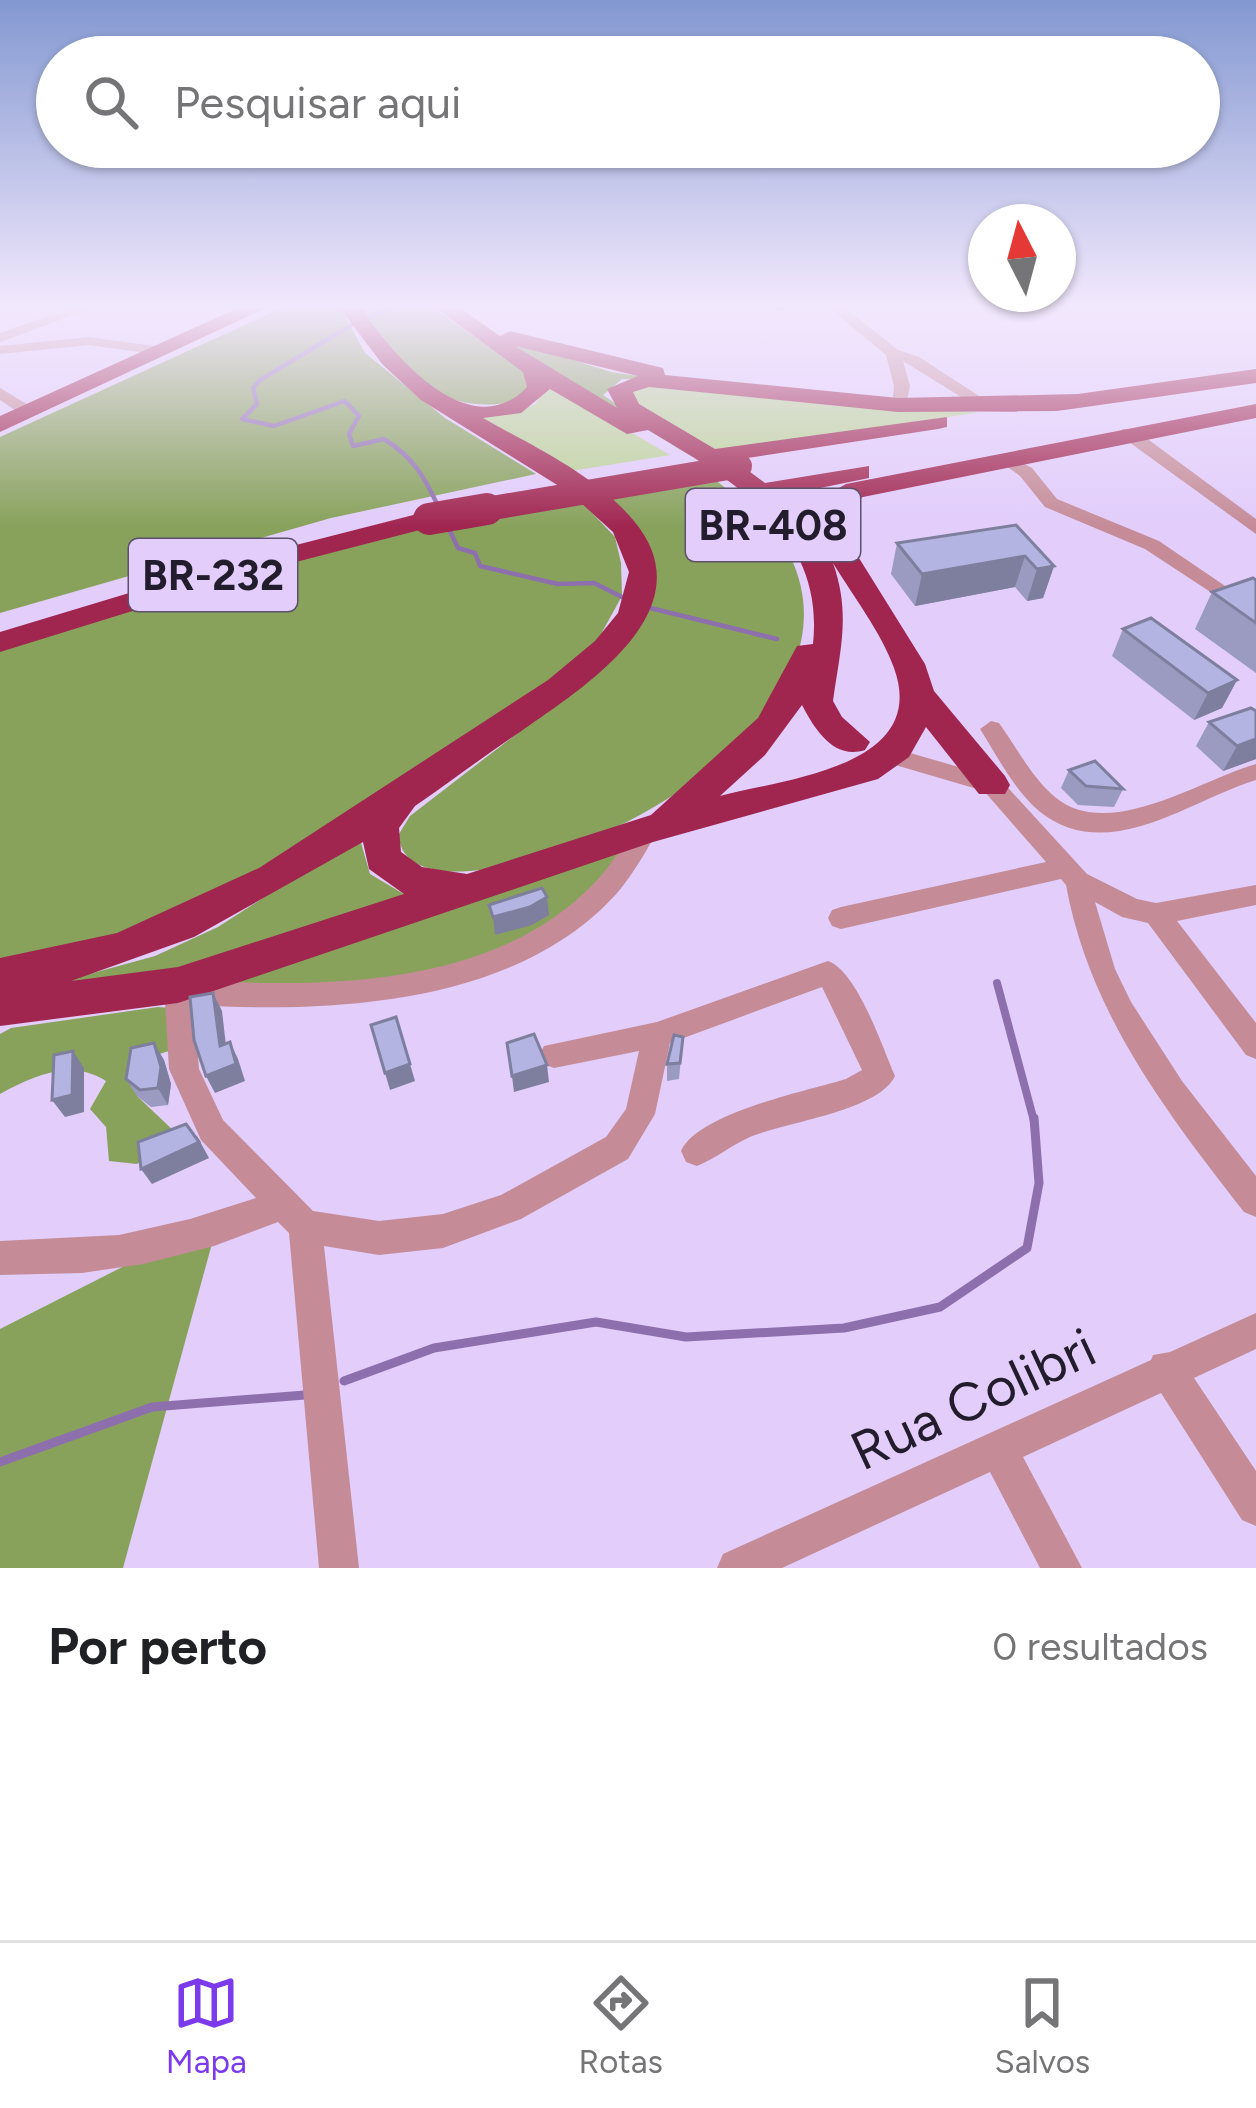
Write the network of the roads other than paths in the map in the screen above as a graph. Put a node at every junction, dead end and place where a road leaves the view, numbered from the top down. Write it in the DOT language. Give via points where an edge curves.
graph roads {
  1 [pos="98,380"];
  2 [pos="415,380"];
  3 [pos="535,380"];
  4 [pos="552,380"];
  5 [pos="647,380"];
  6 [pos="650,380"];
  7 [pos="699,380"];
  8 [pos="900,380"];
  9 [pos="947,380"];
  10 [pos="1225,380"];
  11 [pos="741,388"];
  12 [pos="1256,388"];
  13 [pos="0,393"];
  14 [pos="1080,400"];
  15 [pos="1256,401"];
  16 [pos="439,403"];
  17 [pos="985,404"];
  18 [pos="898,405"];
  19 [pos="24,409"];
  20 [pos="1256,411"];
  21 [pos="0,425"];
  22 [pos="1128,433"];
  23 [pos="1006,459"];
  24 [pos="732,460"];
  25 [pos="763,491"];
  26 [pos="426,513"];
  27 [pos="1256,528"];
  28 [pos="1256,616"];
  29 [pos="0,622"];
  30 [pos="0,642"];
  31 [pos="917,694"];
  32 [pos="791,698"];
  33 [pos="991,729"];
  34 [pos="853,742"];
  35 [pos="893,757"];
  36 [pos="1256,772"];
  37 [pos="992,785"];
  38 [pos="413,790"];
  39 [pos="651,829"];
  40 [pos="1071,874"];
  41 [pos="494,879"];
  42 [pos="1256,895"];
  43 [pos="1156,914"];
  44 [pos="841,918"];
  45 [pos="0,976"];
  46 [pos="179,988"];
  47 [pos="0,1008"];
  48 [pos="657,1035"];
  49 [pos="1256,1046"];
  50 [pos="554,1055"];
  51 [pos="697,1151"];
  52 [pos="1256,1201"];
  53 [pos="294,1215"];
  54 [pos="0,1258"];
  55 [pos="1256,1331"];
  56 [pos="1166,1368"];
  57 [pos="998,1448"];
  58 [pos="1256,1507"];
  59 [pos="339,1568"];
  60 [pos="736,1568"];
  61 [pos="1062,1568"];
  1 -- 21 [label="highway"];
  2 -- 16 [label="highway, BR-408"];
  3 -- 16 [label="highway" via="537,393 514,408"];
  4 -- 32 [label="highway, BR-408" via="721,479 789,545 806,580 812,639"];
  5 -- 25 [label="highway" via="617,394"];
  6 -- 11 [label="highway"];
  7 -- 11 [label="highway"];
  8 -- 18 [label="street"];
  9 -- 17 [label="street"];
  10 -- 14 [label="highway, BR-232"];
  11 -- 18 [label="highway"];
  12 -- 24 [label="highway, BR-232"];
  13 -- 19 [label="street"];
  14 -- 17 [label="highway"];
  14 -- 24 [label="highway, BR-232"];
  15 -- 25 [label="highway"];
  16 -- 38 [label="highway, BR-408" via="594,501 636,545 645,585 620,633 565,684"];
  17 -- 18 [label="highway"];
  20 -- 22 [label="highway"];
  22 -- 23 [label="highway"];
  22 -- 27 [label="street"];
  23 -- 28 [label="street" via="1051,503 1152,545"];
  23 -- 31 [label="highway" via="855,490 826,510 850,572 910,664"];
  24 -- 26 [label="highway, BR-232, bridge"];
  25 -- 34 [label="highway" via="820,562 830,638 816,701"];
  26 -- 29 [label="highway, BR-232" via="162,570"];
  26 -- 30 [label="highway, BR-232"];
  31 -- 35 [label="highway" via="905,744"];
  31 -- 37 [label="highway"];
  32 -- 34 [label="highway" via="805,718"];
  32 -- 39 [label="highway, BR-408" via="752,748"];
  33 -- 36 [label="street" via="1048,804 1094,827"];
  34 -- 35 [label="highway"];
  35 -- 37 [label="street"];
  35 -- 39 [label="highway"];
  37 -- 40 [label="street"];
  38 -- 41 [label="highway" via="380,826 383,859 396,873 436,886"];
  38 -- 45 [label="highway, BR-408" via="258,884 153,936 61,968"];
  39 -- 41 [label="highway, BR-408"];
  39 -- 46 [label="street" via="597,897 482,967 332,993"];
  40 -- 43 [label="street" via="1131,909"];
  40 -- 44 [label="street"];
  40 -- 52 [label="street" via="1084,926 1173,1096"];
  41 -- 46 [label="highway, BR-408"];
  42 -- 43 [label="street"];
  43 -- 49 [label="street"];
  46 -- 47 [label="highway, BR-408"];
  46 -- 53 [label="street" via="184,1069 212,1130"];
  48 -- 50 [label="street"];
  48 -- 51 [label="street" via="828,973 880,1076 740,1126"];
  48 -- 53 [label="street" via="633,1130 617,1148 508,1208 443,1231 379,1238"];
  53 -- 54 [label="street" via="90,1256"];
  53 -- 59 [label="street"];
  55 -- 56 [label="street, Rua Colibri"];
  56 -- 57 [label="street, Rua Colibri"];
  56 -- 58 [label="street"];
  57 -- 60 [label="street, Rua Colibri"];
  57 -- 61 [label="street"];
}
